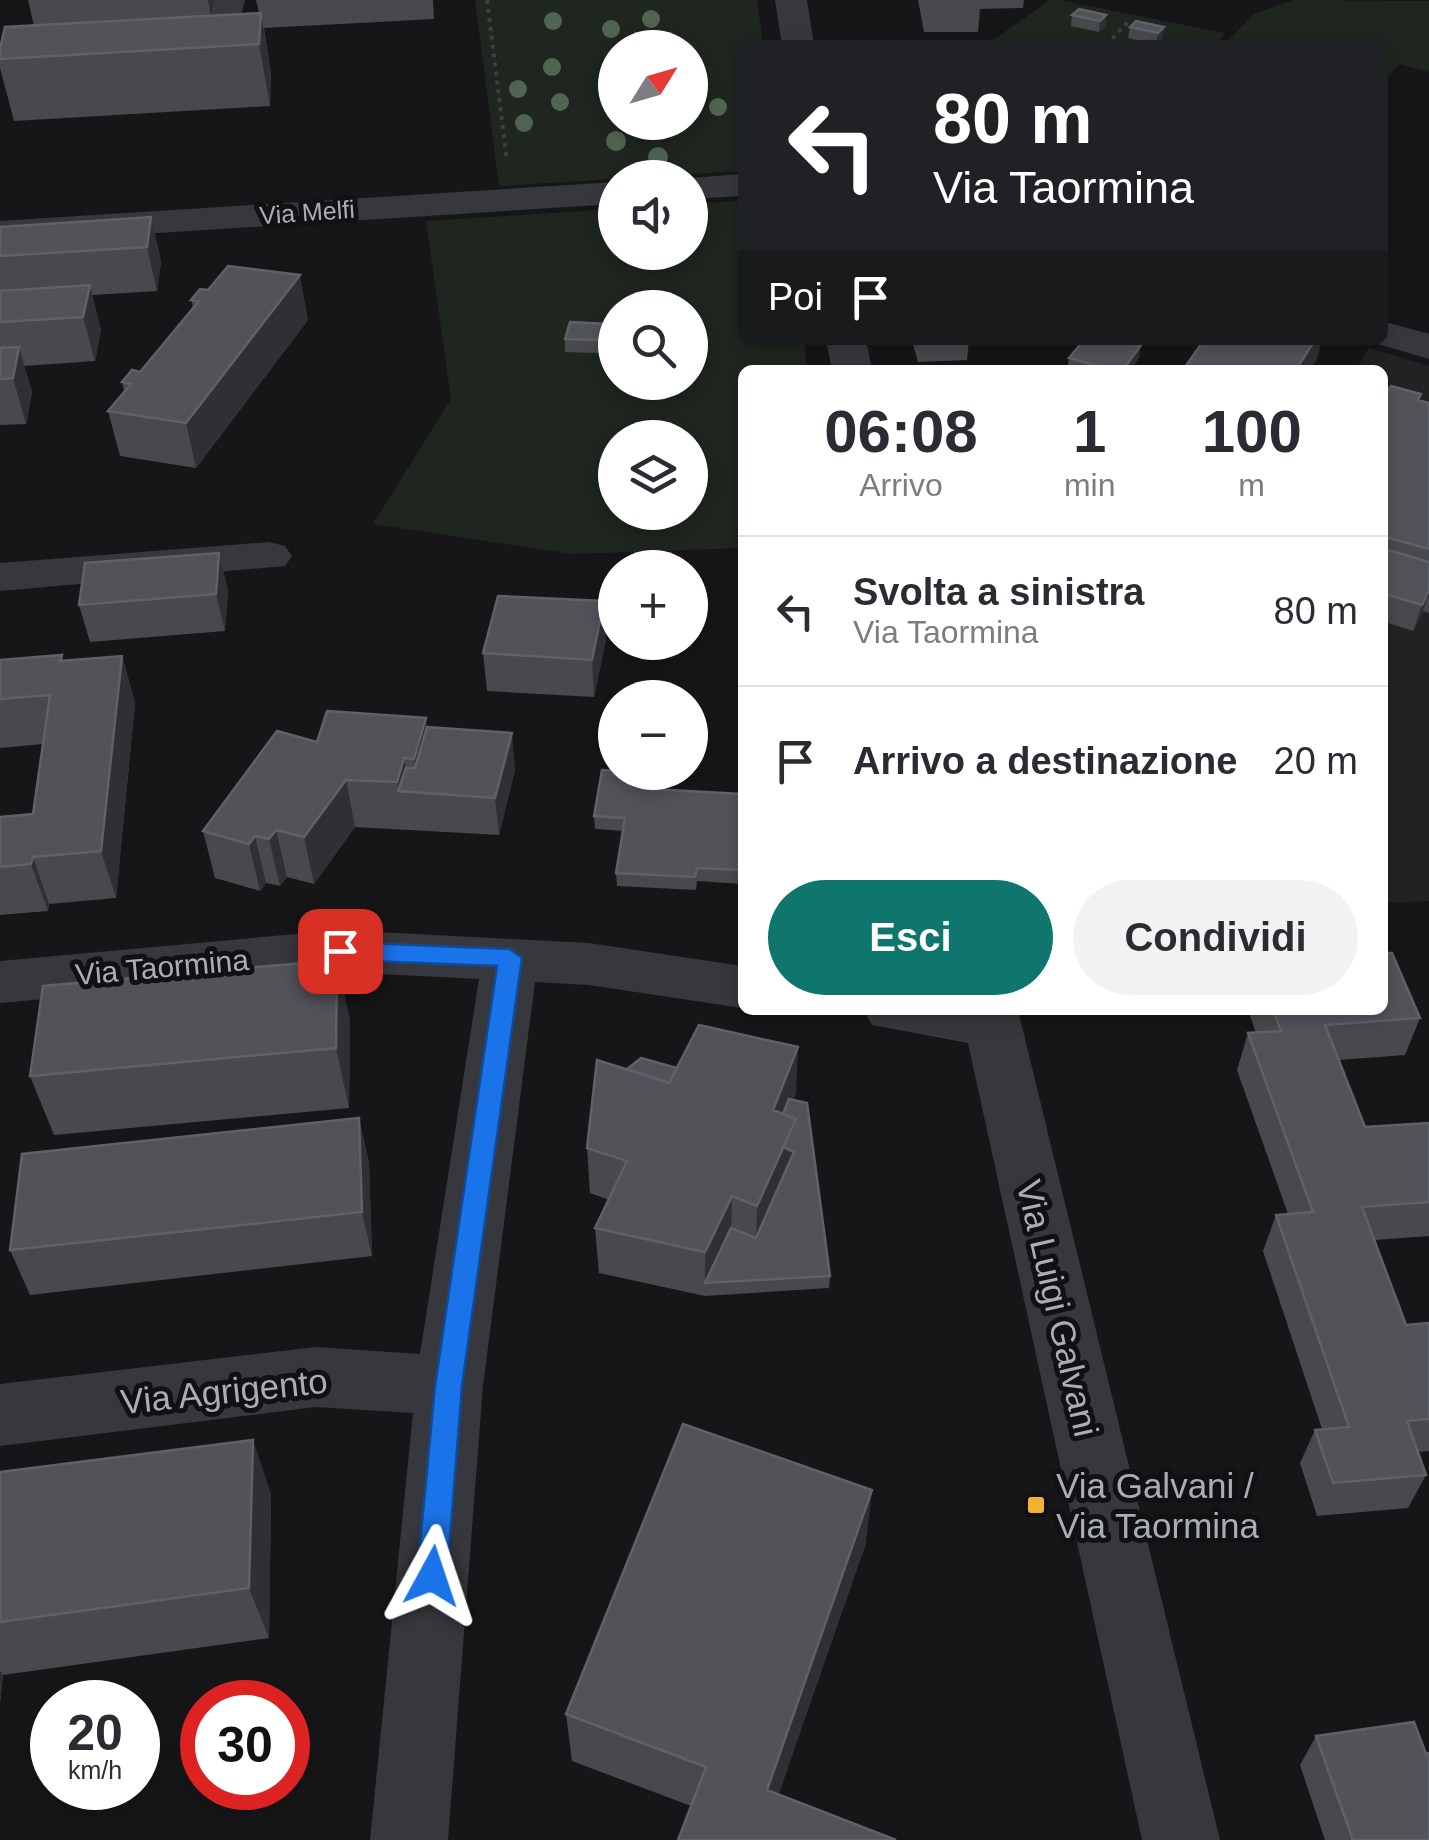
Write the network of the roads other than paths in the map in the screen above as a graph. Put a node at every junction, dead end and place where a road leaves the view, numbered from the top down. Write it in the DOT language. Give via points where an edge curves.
graph roads {
  1 [pos="229,0"];
  2 [pos="791,0"];
  3 [pos="797,40"];
  4 [pos="128,42"];
  5 [pos="738,185"];
  6 [pos="708,187"];
  7 [pos="598,194"];
  8 [pos="0,232"];
  9 [pos="1388,335"];
  10 [pos="1429,347"];
  11 [pos="269,556"];
  12 [pos="0,577"];
  13 [pos="510,958"];
  14 [pos="0,982"];
  15 [pos="738,986"];
  16 [pos="954,1015"];
  17 [pos="991,1018"];
  18 [pos="448,1386"];
  19 [pos="0,1415"];
  20 [pos="409,1840"];
  21 [pos="1181,1840"];
  1 -- 4 [label="street" via="227,20 192,35"];
  2 -- 3 [label="street"];
  5 -- 6 [label="street"];
  7 -- 8 [label="street, Via Melfi"];
  9 -- 10 [label="street"];
  11 -- 12 [label="street"];
  13 -- 14 [label="street, Via Taormina" via="340,951"];
  13 -- 15 [label="street, Via Taormina"];
  13 -- 18 [label="street"];
  16 -- 17 [label="street"];
  17 -- 21 [label="street, Via Luigi Galvani"];
  18 -- 19 [label="street, Via Agrigento" via="316,1377"];
  18 -- 20 [label="street"];
}
